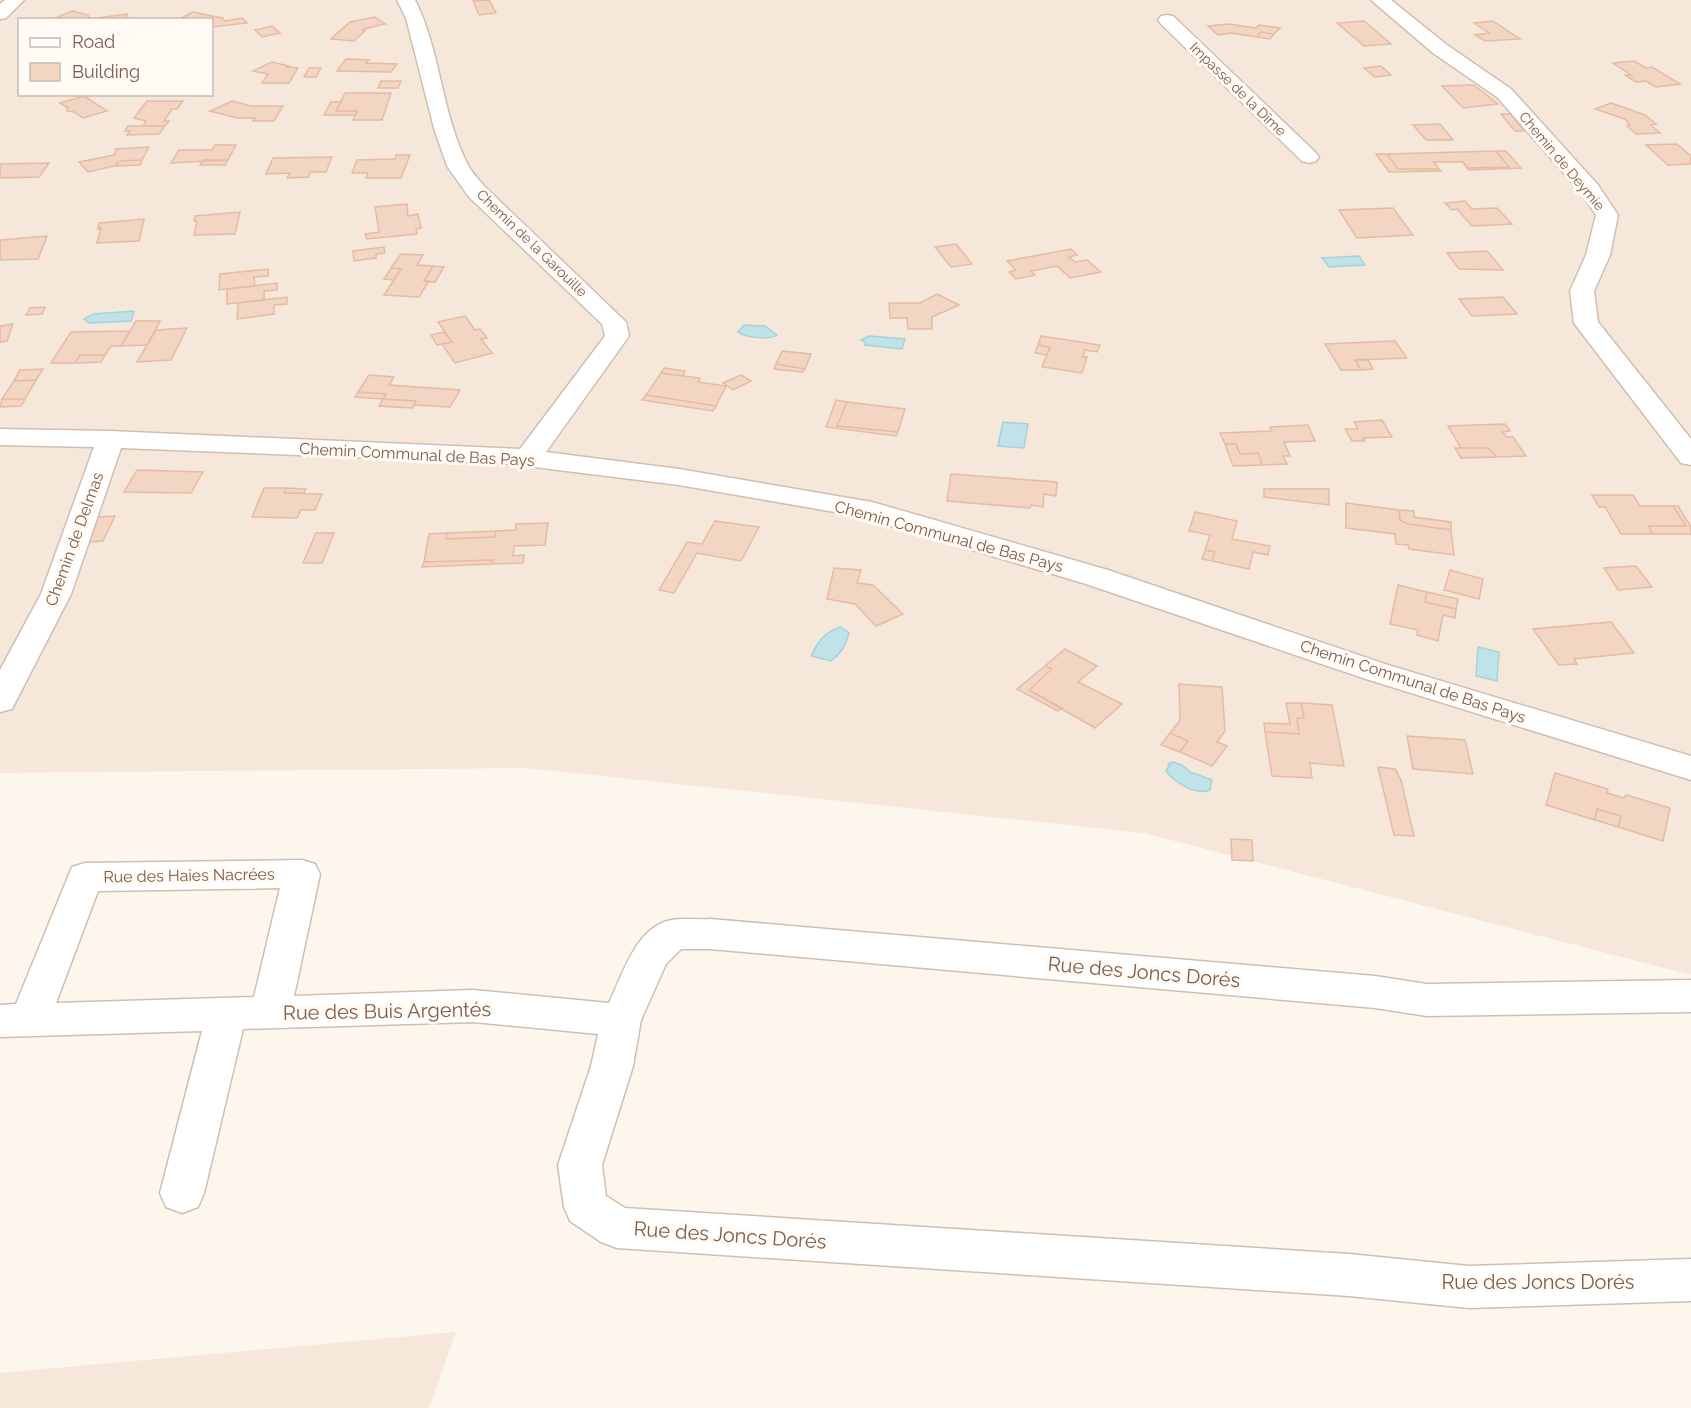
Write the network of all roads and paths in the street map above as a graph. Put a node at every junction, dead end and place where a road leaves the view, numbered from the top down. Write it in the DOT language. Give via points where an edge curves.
graph roads {
  1 [pos="15,0"];
  2 [pos="406,0"];
  3 [pos="1380,0"];
  4 [pos="0,14"];
  5 [pos="1167,20"];
  6 [pos="1309,157"];
  7 [pos="0,437"];
  8 [pos="110,439"];
  9 [pos="1691,458"];
  10 [pos="526,459"];
  11 [pos="0,701"];
  12 [pos="1691,768"];
  13 [pos="1691,996"];
  14 [pos="270,1014"];
  15 [pos="226,1015"];
  16 [pos="15,1020"];
  17 [pos="621,1020"];
  18 [pos="182,1193"];
  19 [pos="1691,1280"];
  1 -- 4 [label="street"];
  2 -- 10 [label="street, Chemin de la Garouille" via="416,18 444,128 458,166 477,192 614,322 617,336"];
  3 -- 9 [label="street, Chemin de Deymie" via="1440,49 1504,93 1590,190 1606,215 1598,255 1582,291 1586,323"];
  5 -- 6 [label="street, Impasse de la Dîme"];
  7 -- 8 [label="street, Chemin Communal de Bas Pays"];
  8 -- 10 [label="street, Chemin Communal de Bas Pays"];
  8 -- 11 [label="street, Chemin de Delmas" via="56,594"];
  10 -- 12 [label="street, Chemin Communal de Bas Pays" via="679,477 862,508 1098,577 1377,672"];
  13 -- 17 [label="street, Rue des Joncs Dorés" via="1427,1000 1375,992 710,934 672,935 651,955"];
  14 -- 15 [label="street, Rue des Buis Argentés"];
  14 -- 16 [label="street, Rue des Haies Nacrées" via="302,874 85,877"];
  14 -- 17 [label="street, Rue des Buis Argentés" via="472,1006"];
  15 -- 16 [label="street, Rue des Buis Argentés"];
  15 -- 18 [label="street"];
  17 -- 19 [label="street, Rue des Joncs Dorés" via="612,1066 580,1165 586,1207 617,1228 1349,1275 1469,1287"];
}
